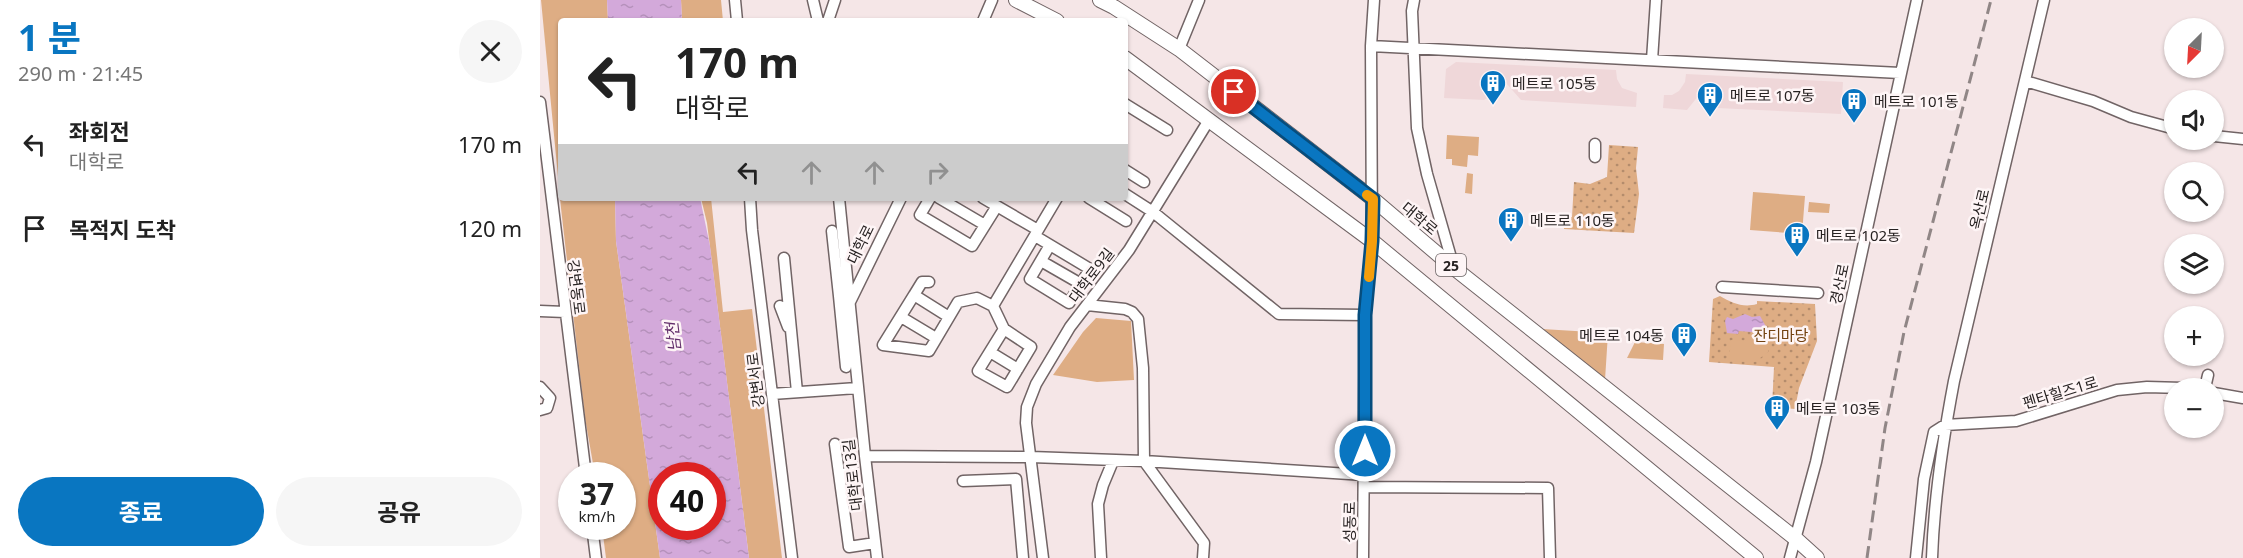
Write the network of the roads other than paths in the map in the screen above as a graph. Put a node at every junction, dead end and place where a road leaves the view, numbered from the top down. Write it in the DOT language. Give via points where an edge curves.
graph roads {
  1 [pos="735,0"];
  2 [pos="813,0"];
  3 [pos="835,0"];
  4 [pos="992,0"];
  5 [pos="1016,0"];
  6 [pos="1100,0"];
  7 [pos="1199,0"];
  8 [pos="1374,0"];
  9 [pos="1414,0"];
  10 [pos="1656,0"];
  11 [pos="1917,0"];
  12 [pos="2044,0"];
  13 [pos="737,18"];
  14 [pos="817,18"];
  15 [pos="829,18"];
  16 [pos="984,18"];
  17 [pos="1051,18"];
  18 [pos="1371,46"];
  19 [pos="1414,48"];
  20 [pos="1179,50"];
  21 [pos="1128,60"];
  22 [pos="1652,60"];
  23 [pos="1900,73"];
  24 [pos="2025,81"];
  25 [pos="540,102"];
  26 [pos="1128,106"];
  27 [pos="1209,120"];
  28 [pos="2164,126"];
  29 [pos="1167,130"];
  30 [pos="2224,137"];
  31 [pos="542,139"];
  32 [pos="2243,139"];
  33 [pos="1595,144"];
  34 [pos="1594,157"];
  35 [pos="1128,172"];
  36 [pos="1144,182"];
  37 [pos="1128,196"];
  38 [pos="1373,199"];
  39 [pos="750,201"];
  40 [pos="839,201"];
  41 [pos="899,201"];
  42 [pos="928,201"];
  43 [pos="944,201"];
  44 [pos="988,201"];
  45 [pos="1055,201"];
  46 [pos="1094,201"];
  47 [pos="997,206"];
  48 [pos="1153,212"];
  49 [pos="1126,221"];
  50 [pos="985,225"];
  51 [pos="832,231"];
  52 [pos="1036,233"];
  53 [pos="1372,241"];
  54 [pos="1050,245"];
  55 [pos="784,258"];
  56 [pos="1020,260"];
  57 [pos="1038,265"];
  58 [pos="1454,268"];
  59 [pos="929,282"];
  60 [pos="1081,284"];
  61 [pos="1722,287"];
  62 [pos="1818,293"];
  63 [pos="914,295"];
  64 [pos="846,301"];
  65 [pos="1087,305"];
  66 [pos="780,306"];
  67 [pos="993,306"];
  68 [pos="540,311"];
  69 [pos="565,312"];
  70 [pos="1365,315"];
  71 [pos="901,316"];
  72 [pos="949,317"];
  73 [pos="1005,329"];
  74 [pos="791,332"];
  75 [pos="936,338"];
  76 [pos="990,352"];
  77 [pos="846,367"];
  78 [pos="1018,369"];
  79 [pos="2208,375"];
  80 [pos="2207,378"];
  81 [pos="540,387"];
  82 [pos="2164,387"];
  83 [pos="857,388"];
  84 [pos="797,392"];
  85 [pos="772,394"];
  86 [pos="2224,395"];
  87 [pos="2243,398"];
  88 [pos="540,410"];
  89 [pos="1946,425"];
  90 [pos="835,444"];
  91 [pos="864,456"];
  92 [pos="1031,457"];
  93 [pos="851,458"];
  94 [pos="1113,461"];
  95 [pos="1144,461"];
  96 [pos="584,462"];
  97 [pos="1365,475"];
  98 [pos="840,481"];
  99 [pos="963,481"];
  100 [pos="1365,487"];
  101 [pos="1796,539"];
  102 [pos="594,540"];
  103 [pos="875,543"];
  104 [pos="850,553"];
  105 [pos="1751,554"];
  106 [pos="596,558"];
  107 [pos="792,558"];
  108 [pos="877,558"];
  109 [pos="1023,558"];
  110 [pos="1043,558"];
  111 [pos="1101,558"];
  112 [pos="1203,558"];
  113 [pos="1364,558"];
  114 [pos="1550,558"];
  115 [pos="1790,558"];
  116 [pos="1817,558"];
  117 [pos="1916,558"];
  118 [pos="1932,558"];
  1 -- 13 [label="street"];
  2 -- 14 [label="street"];
  3 -- 15 [label="street"];
  4 -- 16 [label="street"];
  5 -- 17 [label="main road"];
  6 -- 20 [label="main road, 대학로 / 25"];
  7 -- 20 [label="street"];
  8 -- 18 [label="street, 성동로"];
  9 -- 19 [label="street"];
  10 -- 22 [label="street"];
  11 -- 23 [label="street, 경산로"];
  12 -- 24 [label="street, 옥산로"];
  18 -- 19 [label="street"];
  18 -- 38 [label="street, 성동로"];
  19 -- 22 [label="street"];
  19 -- 58 [label="street" via="1417,128 1447,228"];
  20 -- 38 [label="main road, 대학로 / 25"];
  21 -- 27 [label="main road, 25"];
  22 -- 23 [label="street"];
  23 -- 101 [label="street, 경산로"];
  24 -- 28 [label="street"];
  24 -- 89 [label="street, 옥산로"];
  25 -- 31 [label="street, 강변동로"];
  26 -- 29 [label="street"];
  27 -- 48 [label="street, 대학로9길"];
  27 -- 53 [label="main road, 25"];
  30 -- 32 [label="street"];
  31 -- 69 [label="street, 강변동로"];
  33 -- 34 [label="street"];
  35 -- 36 [label="street"];
  37 -- 48 [label="street"];
  38 -- 53 [label="street, 성동로"];
  38 -- 58 [label="main road, 대학로 / 25"];
  39 -- 85 [label="street, 강변서로"];
  40 -- 64 [label="street"];
  41 -- 64 [label="street, 대학로"];
  42 -- 50 [label="street" via="921,215 972,246"];
  43 -- 50 [label="street"];
  44 -- 47 [label="street"];
  45 -- 52 [label="street"];
  46 -- 49 [label="street"];
  47 -- 50 [label="street"];
  47 -- 52 [label="street"];
  48 -- 65 [label="street, 대학로9길"];
  48 -- 70 [label="street" via="1279,314"];
  51 -- 64 [label="street"];
  52 -- 54 [label="street"];
  52 -- 56 [label="street"];
  53 -- 70 [label="street, 성동로"];
  53 -- 105 [label="main road, 25"];
  54 -- 57 [label="street"];
  54 -- 60 [label="street" via="1090,269"];
  55 -- 74 [label="street"];
  56 -- 57 [label="street"];
  56 -- 67 [label="street"];
  57 -- 60 [label="street"];
  57 -- 60 [label="street" via="1030,279 1069,303"];
  58 -- 101 [label="main road, 대학로 / 25"];
  59 -- 63 [label="street" via="922,282"];
  61 -- 62 [label="street"];
  63 -- 71 [label="street"];
  63 -- 72 [label="street"];
  64 -- 77 [label="street"];
  64 -- 83 [label="street, 대학로13길"];
  65 -- 92 [label="street, 대학로9길" via="1034,388 1027,407"];
  65 -- 95 [label="street" via="1125,309 1138,319"];
  66 -- 74 [label="street"];
  67 -- 72 [label="street" via="977,298 958,302"];
  67 -- 73 [label="street"];
  68 -- 69 [label="street"];
  69 -- 96 [label="street, 강변동로"];
  70 -- 97 [label="street, 성동로"];
  71 -- 75 [label="street"];
  71 -- 75 [label="street" via="883,345 929,351"];
  72 -- 75 [label="street"];
  73 -- 76 [label="street"];
  73 -- 78 [label="street" via="1031,347"];
  74 -- 84 [label="street"];
  76 -- 78 [label="street"];
  76 -- 78 [label="street" via="978,371 1006,387"];
  79 -- 80 [label="street"];
  81 -- 88 [label="street" via="550,398 547,408"];
  82 -- 89 [label="street, 펜타힐즈1로" via="2117,390 2016,421"];
  83 -- 84 [label="street"];
  83 -- 91 [label="street, 대학로13길"];
  84 -- 85 [label="street"];
  85 -- 107 [label="street, 강변서로"];
  86 -- 87 [label="street"];
  89 -- 117 [label="street" via="1934,432 1924,479"];
  89 -- 118 [label="street, 옥산로"];
  90 -- 98 [label="street"];
  91 -- 92 [label="street"];
  91 -- 103 [label="street, 대학로13길"];
  92 -- 94 [label="street"];
  92 -- 110 [label="street, 대학로9길"];
  93 -- 98 [label="street" via="852,467"];
  94 -- 95 [label="street"];
  94 -- 111 [label="street" via="1098,504"];
  95 -- 97 [label="street"];
  95 -- 112 [label="street" via="1204,543"];
  97 -- 100 [label="street, 성동로"];
  98 -- 104 [label="street"];
  99 -- 109 [label="street" via="1016,479"];
  100 -- 113 [label="street, 성동로"];
  100 -- 114 [label="street" via="1548,488"];
  101 -- 115 [label="street, 경산로"];
  101 -- 116 [label="main road, 25"];
  102 -- 106 [label="street"];
  103 -- 104 [label="street"];
  103 -- 108 [label="street, 대학로13길"];
}
